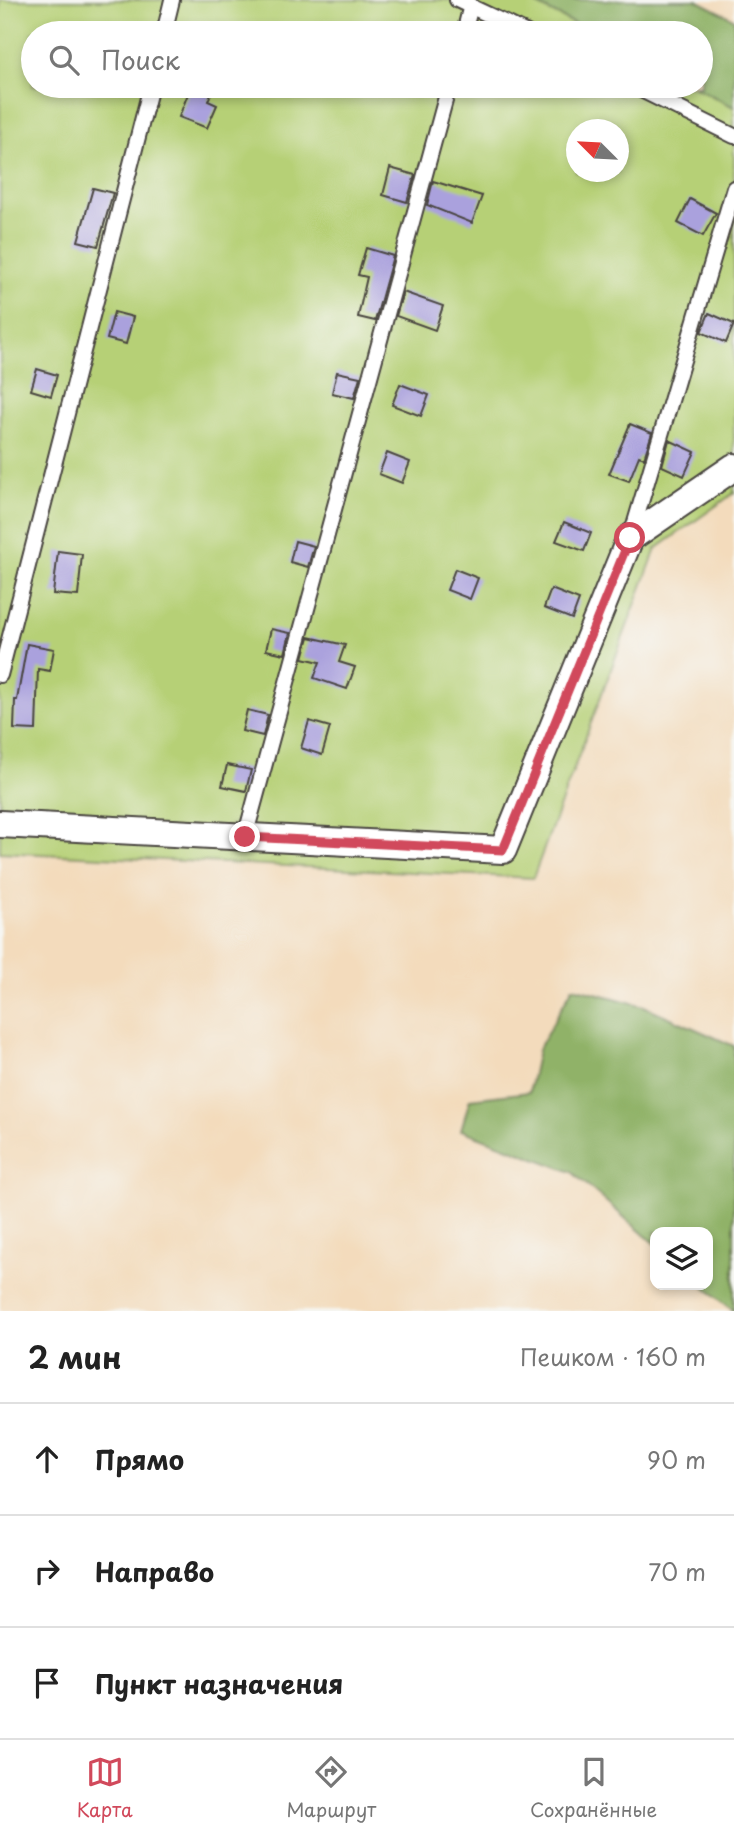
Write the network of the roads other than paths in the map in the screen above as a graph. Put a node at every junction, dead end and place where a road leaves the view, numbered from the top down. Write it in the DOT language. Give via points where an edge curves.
graph roads {
  1 [pos="172,0"];
  2 [pos="464,3"];
  3 [pos="167,21"];
  4 [pos="464,21"];
  5 [pos="502,21"];
  6 [pos="147,98"];
  7 [pos="446,98"];
  8 [pos="656,98"];
  9 [pos="734,136"];
  10 [pos="734,188"];
  11 [pos="734,467"];
  12 [pos="630,538"];
  13 [pos="0,675"];
  14 [pos="0,824"];
  15 [pos="245,837"];
  1 -- 3 [label="lane"];
  2 -- 4 [label="lane"];
  2 -- 5 [label="lane"];
  6 -- 13 [label="lane"];
  7 -- 15 [label="lane"];
  8 -- 9 [label="lane"];
  10 -- 12 [label="lane"];
  11 -- 12 [label="street"];
  12 -- 15 [label="street" via="503,850"];
  14 -- 15 [label="street"];
}
